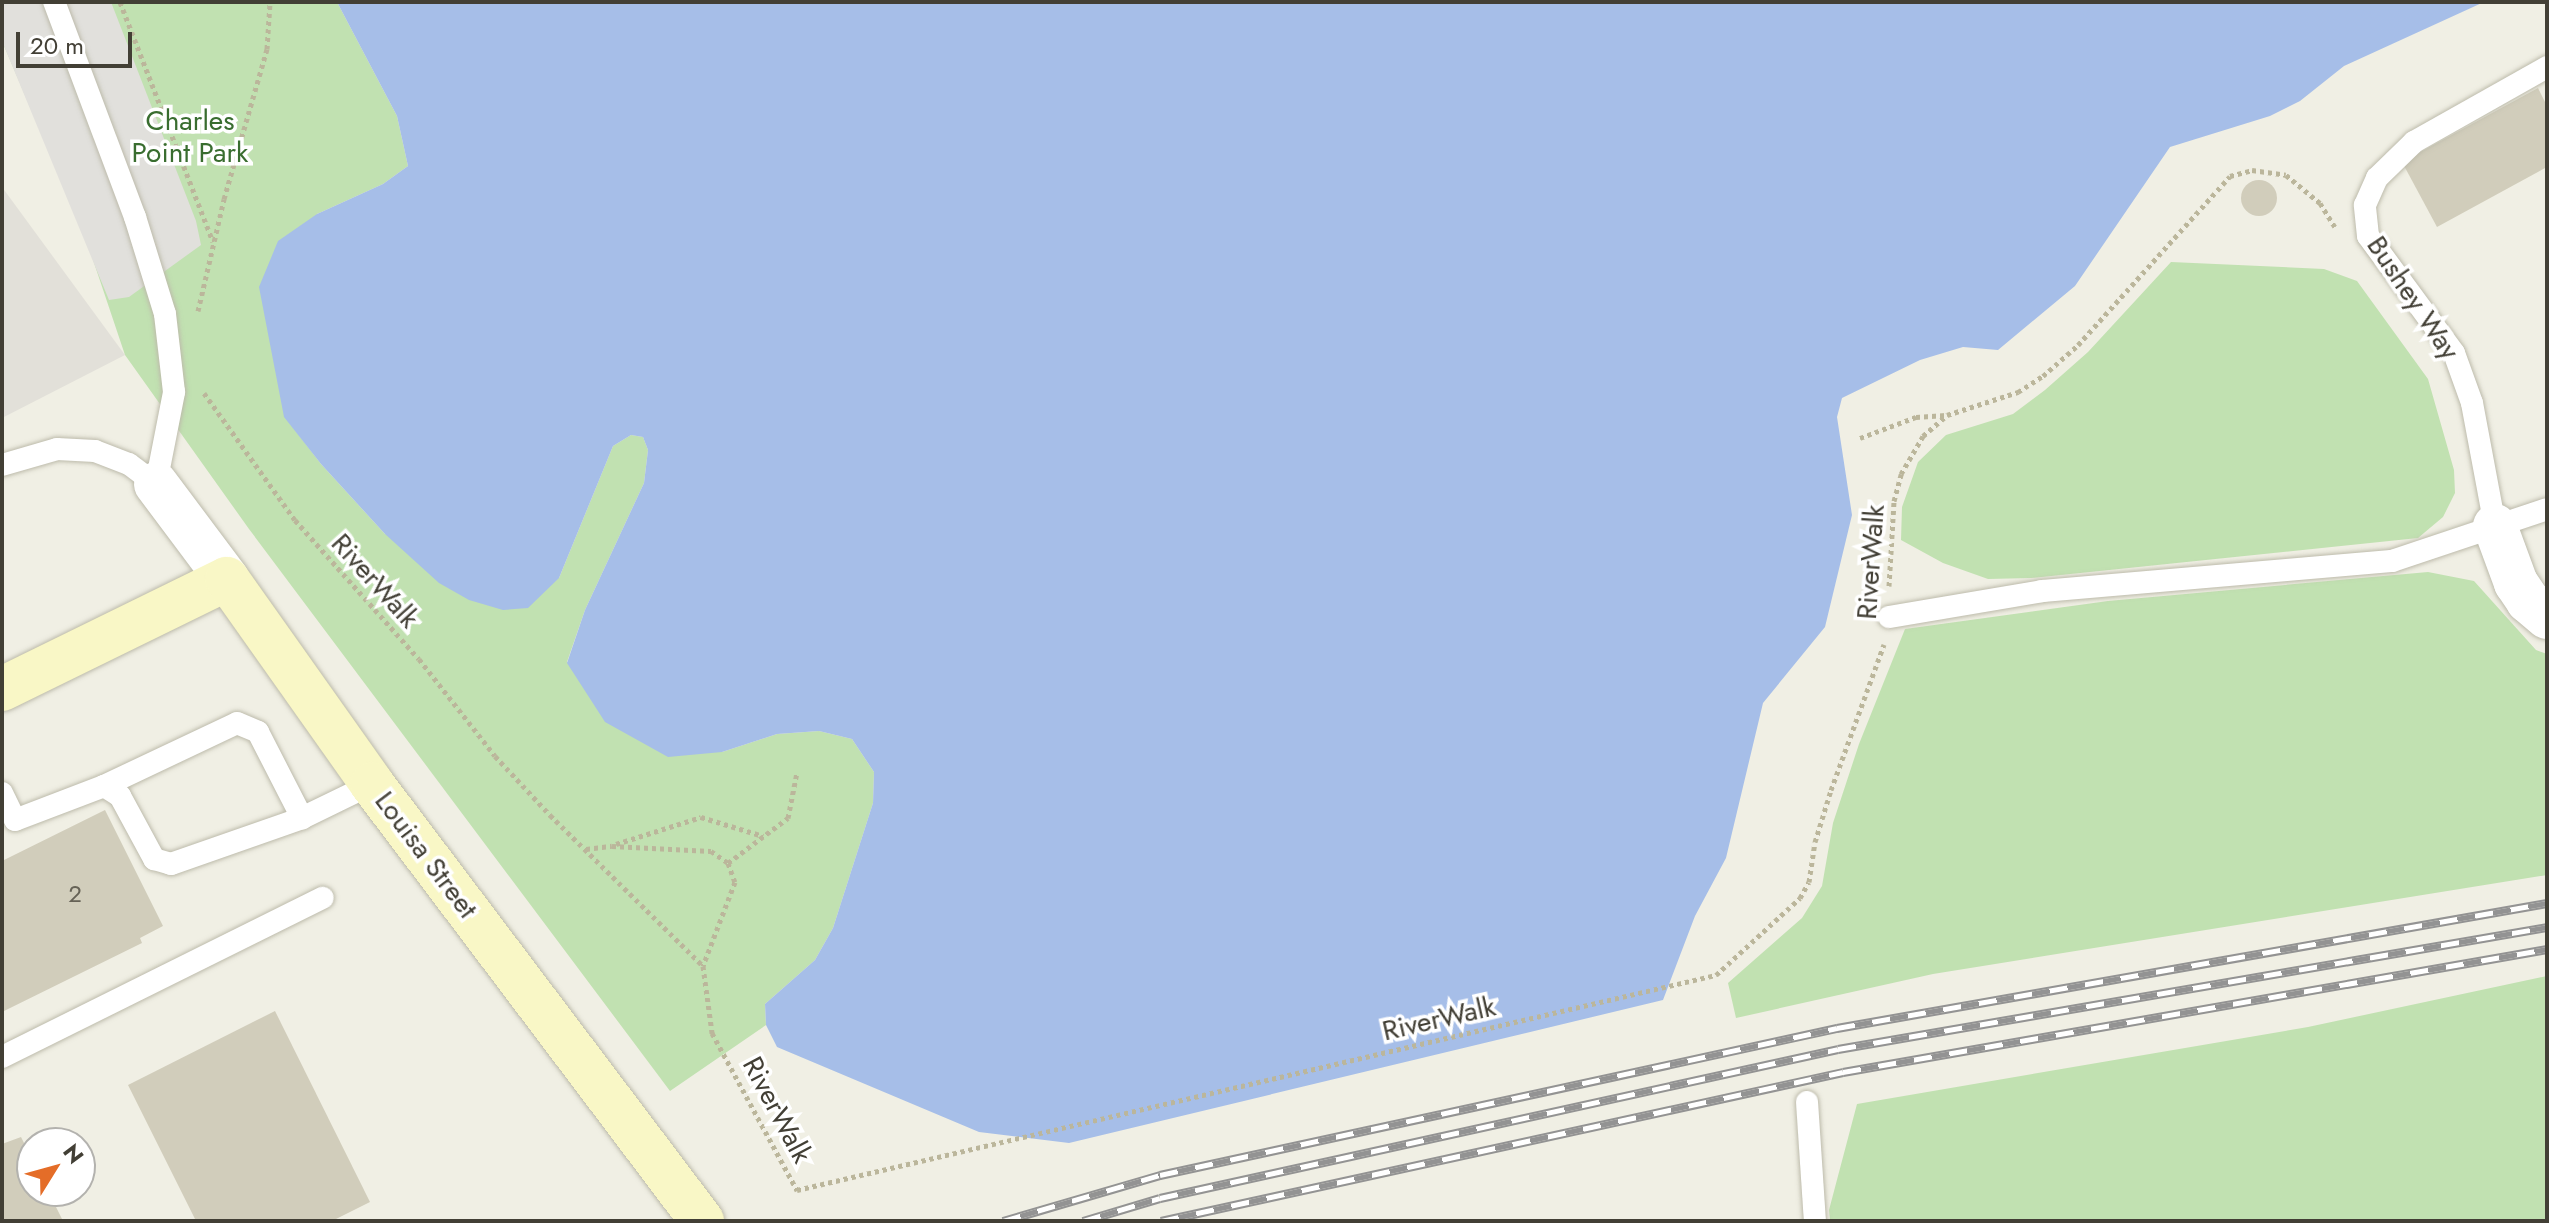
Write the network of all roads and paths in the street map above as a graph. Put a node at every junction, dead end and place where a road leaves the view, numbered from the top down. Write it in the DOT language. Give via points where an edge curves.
graph roads {
  1 [pos="54,2"];
  2 [pos="120,2"];
  3 [pos="270,2"];
  4 [pos="2547,67"];
  5 [pos="2342,239"];
  6 [pos="213,243"];
  7 [pos="198,326"];
  8 [pos="196,381"];
  9 [pos="1947,415"];
  10 [pos="1860,438"];
  11 [pos="2,465"];
  12 [pos="156,484"];
  13 [pos="2547,509"];
  14 [pos="2495,526"];
  15 [pos="227,579"];
  16 [pos="1889,617"];
  17 [pos="2547,617"];
  18 [pos="2,689"];
  19 [pos="797,772"];
  20 [pos="372,784"];
  21 [pos="104,786"];
  22 [pos="2,793"];
  23 [pos="302,818"];
  24 [pos="8,823"];
  25 [pos="763,836"];
  26 [pos="612,846"];
  27 [pos="585,849"];
  28 [pos="728,863"];
  29 [pos="323,898"];
  30 [pos="703,966"];
  31 [pos="2,1057"];
  32 [pos="1807,1102"];
  33 [pos="702,1221"];
  34 [pos="1815,1221"];
  1 -- 12 [label="lane" via="135,217 165,314 174,392"];
  2 -- 6 [label="path"];
  3 -- 6 [label="path" via="267,49"];
  4 -- 14 [label="lane, Bushey Way" via="2414,142 2377,178 2365,205 2368,236 2454,353 2472,403"];
  5 -- 9 [label="path, RiverWalk" via="2320,203 2286,175 2252,170 2230,176 2078,345 2043,376 1997,401"];
  6 -- 7 [label="path"];
  8 -- 27 [label="path, RiverWalk" via="295,520 419,659 495,756"];
  9 -- 10 [label="path" via="1916,417"];
  9 -- 16 [label="path, RiverWalk" via="1923,436 1901,474 1890,535"];
  11 -- 12 [label="lane" via="57,449 95,451 129,464"];
  12 -- 15 [label="street, Louisa Street"];
  13 -- 14 [label="lane"];
  14 -- 16 [label="lane" via="2392,561 2042,591"];
  14 -- 17 [label="street" via="2516,583"];
  15 -- 18 [label="street"];
  15 -- 20 [label="street, Louisa Street"];
  16 -- 30 [label="path, RiverWalk" via="1800,898 1716,975 797,1190 712,1033"];
  19 -- 25 [label="path" via="788,818"];
  20 -- 23 [label="lane"];
  20 -- 33 [label="street, Louisa Street"];
  21 -- 23 [label="lane" via="120,796 154,859 171,864"];
  21 -- 23 [label="lane" via="237,723 258,732"];
  21 -- 24 [label="lane"];
  22 -- 24 [label="lane"];
  25 -- 26 [label="path" via="701,817"];
  25 -- 28 [label="path"];
  26 -- 27 [label="path"];
  26 -- 28 [label="path" via="711,851"];
  27 -- 30 [label="path, RiverWalk"];
  28 -- 30 [label="path" via="735,882"];
  29 -- 31 [label="lane"];
  32 -- 34 [label="lane"];
}
